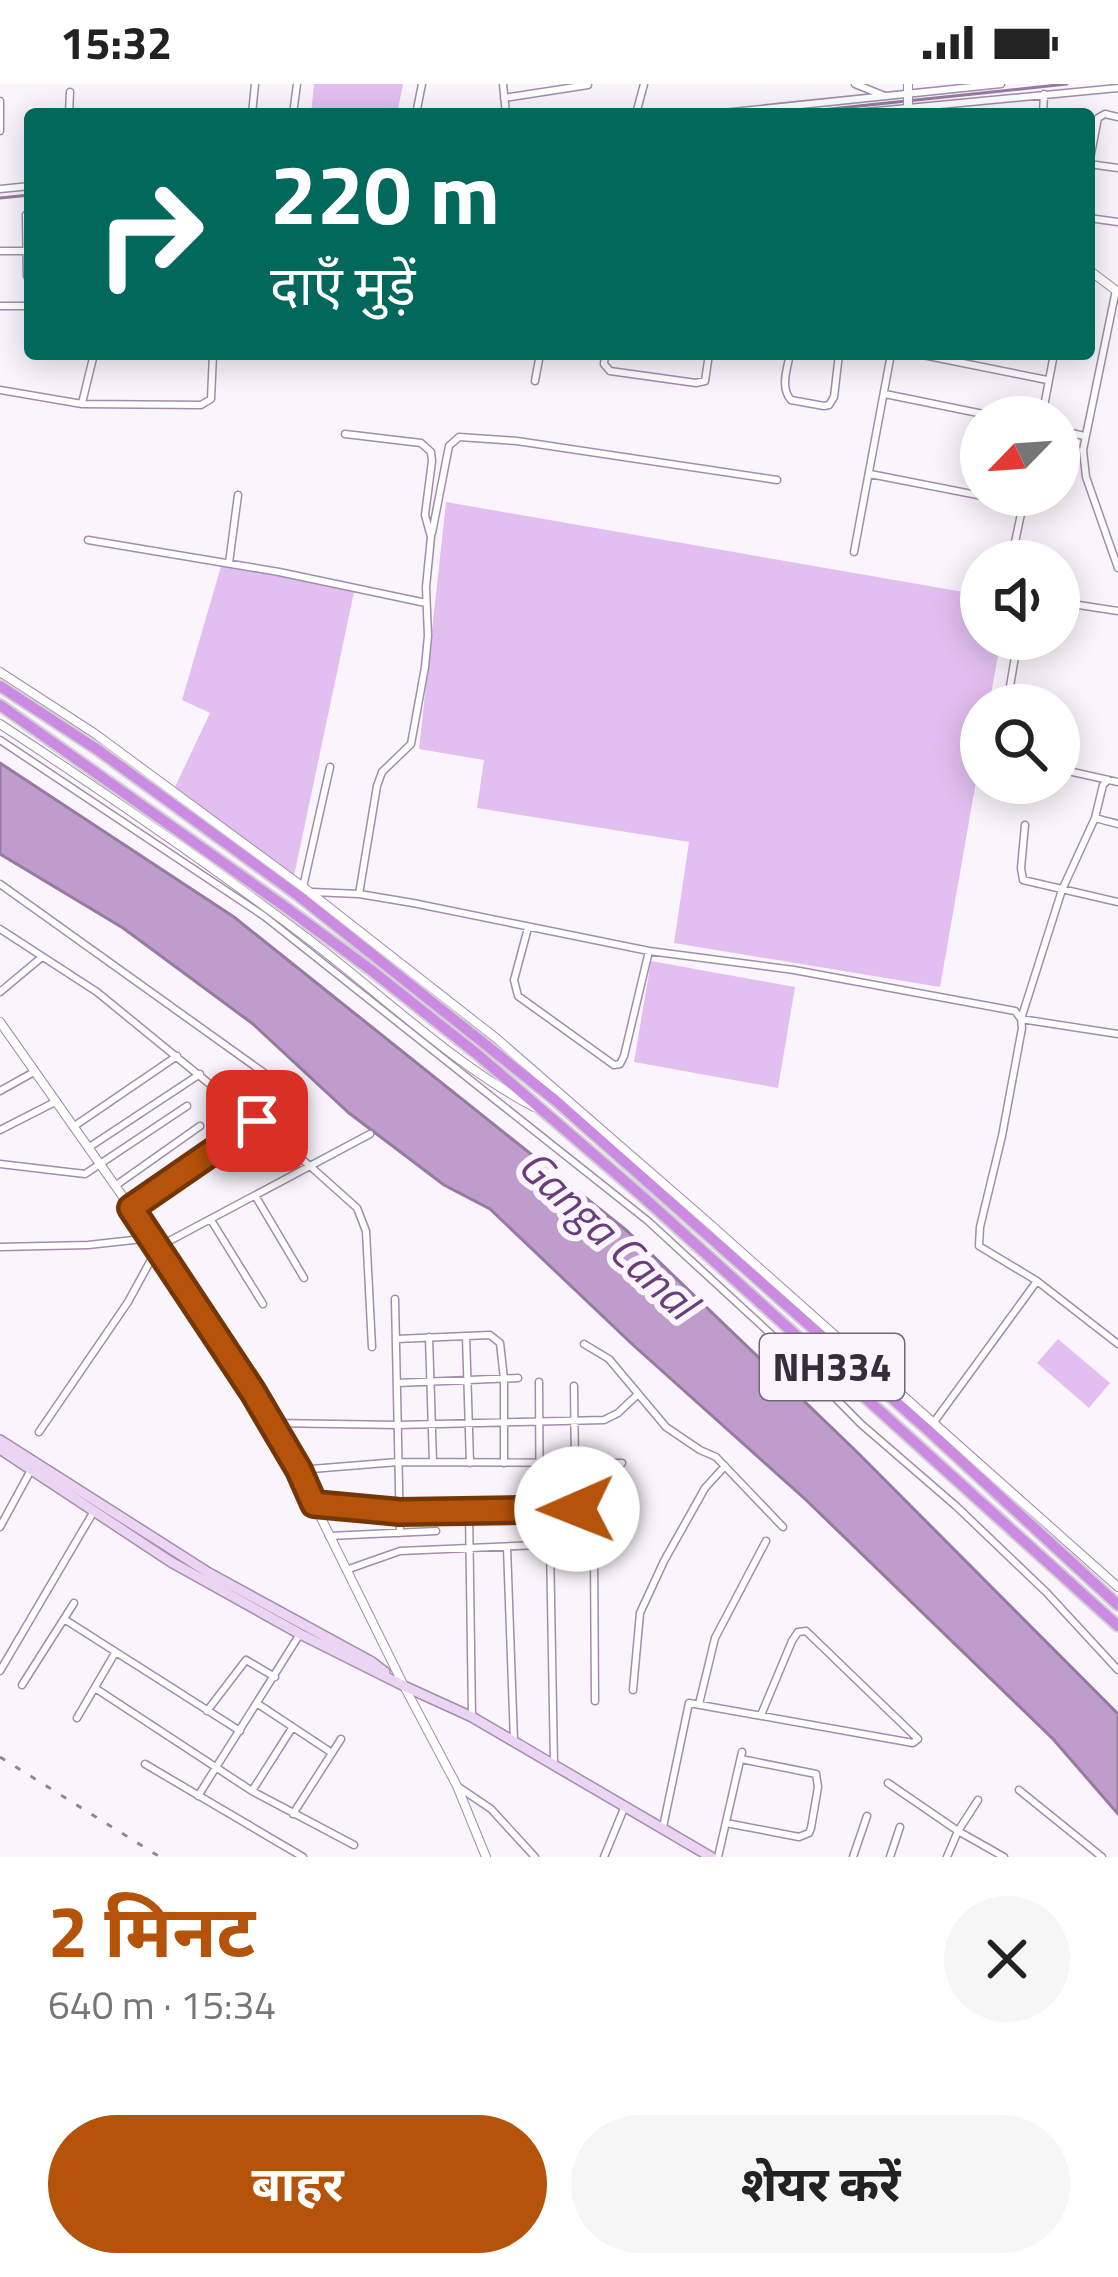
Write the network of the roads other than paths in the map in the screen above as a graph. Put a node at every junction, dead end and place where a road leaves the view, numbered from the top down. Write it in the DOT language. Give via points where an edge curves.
graph roads {
  1 [pos="503,84"];
  2 [pos="855,84"];
  3 [pos="908,84"];
  4 [pos="1001,84"];
  5 [pos="588,85"];
  6 [pos="1118,88"];
  7 [pos="70,92"];
  8 [pos="1044,94"];
  9 [pos="504,98"];
  10 [pos="889,98"];
  11 [pos="0,101"];
  12 [pos="908,104"];
  13 [pos="70,108"];
  14 [pos="505,108"];
  15 [pos="779,108"];
  16 [pos="1043,108"];
  17 [pos="1118,117"];
  18 [pos="0,131"];
  19 [pos="1095,133"];
  20 [pos="1117,291"];
  21 [pos="93,360"];
  22 [pos="213,360"];
  23 [pos="539,360"];
  24 [pos="604,360"];
  25 [pos="709,360"];
  26 [pos="789,360"];
  27 [pos="838,360"];
  28 [pos="889,360"];
  29 [pos="948,360"];
  30 [pos="1052,360"];
  31 [pos="1047,380"];
  32 [pos="535,381"];
  33 [pos="0,390"];
  34 [pos="885,394"];
  35 [pos="1045,396"];
  36 [pos="82,404"];
  37 [pos="960,409"];
  38 [pos="345,434"];
  39 [pos="1080,435"];
  40 [pos="1084,436"];
  41 [pos="869,474"];
  42 [pos="777,480"];
  43 [pos="960,489"];
  44 [pos="238,495"];
  45 [pos="431,537"];
  46 [pos="88,540"];
  47 [pos="854,553"];
  48 [pos="229,562"];
  49 [pos="1118,568"];
  50 [pos="425,603"];
  51 [pos="1080,605"];
  52 [pos="1118,611"];
  53 [pos="0,672"];
  54 [pos="0,686"];
  55 [pos="0,705"];
  56 [pos="0,724"];
  57 [pos="0,740"];
  58 [pos="330,767"];
  59 [pos="1080,774"];
  60 [pos="1108,780"];
  61 [pos="1118,782"];
  62 [pos="1095,818"];
  63 [pos="1118,824"];
  64 [pos="1025,825"];
  65 [pos="0,884"];
  66 [pos="306,890"];
  67 [pos="1062,890"];
  68 [pos="359,894"];
  69 [pos="1118,902"];
  70 [pos="528,928"];
  71 [pos="0,929"];
  72 [pos="649,951"];
  73 [pos="42,957"];
  74 [pos="0,992"];
  75 [pos="1021,1019"];
  76 [pos="0,1022"];
  77 [pos="1118,1034"];
  78 [pos="177,1056"];
  79 [pos="34,1072"];
  80 [pos="200,1074"];
  81 [pos="281,1085"];
  82 [pos="0,1091"];
  83 [pos="55,1102"];
  84 [pos="187,1106"];
  85 [pos="551,1116"];
  86 [pos="257,1121"];
  87 [pos="200,1126"];
  88 [pos="73,1127"];
  89 [pos="0,1130"];
  90 [pos="370,1134"];
  91 [pos="88,1148"];
  92 [pos="0,1164"];
  93 [pos="100,1165"];
  94 [pos="310,1166"];
  95 [pos="115,1186"];
  96 [pos="256,1197"];
  97 [pos="131,1208"];
  98 [pos="211,1220"];
  99 [pos="152,1238"];
  100 [pos="0,1247"];
  101 [pos="158,1247"];
  102 [pos="304,1278"];
  103 [pos="1036,1281"];
  104 [pos="395,1300"];
  105 [pos="263,1304"];
  106 [pos="466,1336"];
  107 [pos="429,1337"];
  108 [pos="396,1339"];
  109 [pos="584,1344"];
  110 [pos="1118,1344"];
  111 [pos="372,1347"];
  112 [pos="518,1378"];
  113 [pos="504,1379"];
  114 [pos="467,1380"];
  115 [pos="430,1382"];
  116 [pos="539,1382"];
  117 [pos="397,1383"];
  118 [pos="574,1385"];
  119 [pos="637,1395"];
  120 [pos="575,1420"];
  121 [pos="539,1421"];
  122 [pos="503,1422"];
  123 [pos="934,1422"];
  124 [pos="272,1423"];
  125 [pos="469,1423"];
  126 [pos="431,1424"];
  127 [pos="398,1425"];
  128 [pos="39,1432"];
  129 [pos="0,1440"];
  130 [pos="0,1449"];
  131 [pos="398,1462"];
  132 [pos="433,1462"];
  133 [pos="470,1463"];
  134 [pos="503,1463"];
  135 [pos="539,1463"];
  136 [pos="576,1463"];
  137 [pos="622,1463"];
  138 [pos="725,1466"];
  139 [pos="31,1470"];
  140 [pos="299,1470"];
  141 [pos="314,1504"];
  142 [pos="608,1508"];
  143 [pos="577,1509"];
  144 [pos="540,1510"];
  145 [pos="94,1511"];
  146 [pos="469,1511"];
  147 [pos="400,1512"];
  148 [pos="0,1527"];
  149 [pos="783,1527"];
  150 [pos="436,1531"];
  151 [pos="400,1533"];
  152 [pos="329,1537"];
  153 [pos="766,1541"];
  154 [pos="540,1545"];
  155 [pos="550,1545"];
  156 [pos="576,1546"];
  157 [pos="470,1547"];
  158 [pos="507,1547"];
  159 [pos="346,1570"];
  160 [pos="1118,1587"];
  161 [pos="74,1603"];
  162 [pos="1118,1606"];
  163 [pos="64,1619"];
  164 [pos="1118,1626"];
  165 [pos="300,1634"];
  166 [pos="115,1653"];
  167 [pos="4,1656"];
  168 [pos="1118,1670"];
  169 [pos="0,1671"];
  170 [pos="274,1677"];
  171 [pos="22,1685"];
  172 [pos="404,1686"];
  173 [pos="95,1688"];
  174 [pos="633,1690"];
  175 [pos="596,1701"];
  176 [pos="258,1704"];
  177 [pos="699,1704"];
  178 [pos="207,1711"];
  179 [pos="761,1715"];
  180 [pos="472,1717"];
  181 [pos="76,1718"];
  182 [pos="292,1726"];
  183 [pos="239,1732"];
  184 [pos="340,1739"];
  185 [pos="514,1742"];
  186 [pos="332,1753"];
  187 [pos="554,1764"];
  188 [pos="145,1765"];
  189 [pos="215,1768"];
  190 [pos="888,1783"];
  191 [pos="457,1786"];
  192 [pos="1019,1790"];
  193 [pos="252,1791"];
  194 [pos="198,1796"];
  195 [pos="978,1800"];
  196 [pos="625,1805"];
  197 [pos="293,1814"];
  198 [pos="867,1816"];
  199 [pos="726,1823"];
  200 [pos="663,1827"];
  201 [pos="900,1827"];
  202 [pos="958,1831"];
  203 [pos="354,1845"];
  204 [pos="303,1857"];
  205 [pos="486,1857"];
  206 [pos="535,1857"];
  207 [pos="604,1857"];
  208 [pos="714,1857"];
  209 [pos="853,1857"];
  210 [pos="890,1857"];
  211 [pos="947,1857"];
  212 [pos="1004,1857"];
  213 [pos="1102,1857"];
  1 -- 9 [label="street"];
  2 -- 10 [label="street"];
  3 -- 12 [label="street"];
  4 -- 12 [label="street"];
  5 -- 9 [label="street"];
  6 -- 8 [label="street"];
  7 -- 13 [label="street"];
  8 -- 12 [label="street"];
  8 -- 16 [label="street"];
  9 -- 14 [label="street"];
  10 -- 12 [label="street"];
  10 -- 15 [label="street"];
  11 -- 18 [label="street"];
  17 -- 19 [label="street" via="1098,118"];
  20 -- 40 [label="street"];
  21 -- 36 [label="street"];
  22 -- 36 [label="street" via="207,403"];
  23 -- 32 [label="street"];
  24 -- 25 [label="street" via="610,371 696,383 704,381"];
  26 -- 27 [label="street" via="787,397 824,406 834,397"];
  28 -- 34 [label="street"];
  29 -- 31 [label="street"];
  30 -- 31 [label="street"];
  31 -- 35 [label="street"];
  33 -- 36 [label="street"];
  34 -- 37 [label="street"];
  34 -- 41 [label="street"];
  38 -- 45 [label="street" via="427,446"];
  39 -- 40 [label="street"];
  40 -- 49 [label="street" via="1086,476"];
  41 -- 43 [label="street"];
  41 -- 47 [label="street"];
  42 -- 45 [label="street" via="459,436 449,446"];
  44 -- 48 [label="street"];
  45 -- 50 [label="street"];
  46 -- 48 [label="street"];
  48 -- 50 [label="street"];
  50 -- 68 [label="street" via="427,649 412,740 379,779"];
  51 -- 52 [label="street"];
  53 -- 66 [label="street"];
  54 -- 162 [label="highway, NH334" via="298,896 555,1100"];
  55 -- 85 [label="highway, NH334" via="371,970"];
  56 -- 85 [label="street" via="305,936 475,1070"];
  57 -- 168 [label="street" via="264,916 648,1221 956,1505"];
  58 -- 66 [label="street"];
  59 -- 60 [label="street"];
  60 -- 61 [label="street"];
  60 -- 62 [label="street"];
  62 -- 63 [label="street"];
  62 -- 67 [label="street"];
  64 -- 67 [label="street" via="1021,877"];
  65 -- 81 [label="street"];
  66 -- 68 [label="street"];
  66 -- 123 [label="street" via="496,1039"];
  67 -- 69 [label="street"];
  67 -- 75 [label="street"];
  68 -- 70 [label="street"];
  70 -- 72 [label="street"];
  70 -- 72 [label="street" via="514,980 518,996 614,1065 622,1062"];
  71 -- 73 [label="street"];
  72 -- 75 [label="street" via="1005,1006"];
  73 -- 74 [label="street"];
  73 -- 78 [label="street"];
  75 -- 77 [label="street"];
  75 -- 103 [label="street" via="979,1246"];
  76 -- 79 [label="street"];
  78 -- 80 [label="street"];
  78 -- 88 [label="street"];
  79 -- 82 [label="street"];
  79 -- 83 [label="street"];
  80 -- 86 [label="street"];
  80 -- 91 [label="street"];
  83 -- 88 [label="street"];
  83 -- 89 [label="street"];
  84 -- 93 [label="street"];
  85 -- 164 [label="highway, NH334"];
  86 -- 94 [label="street"];
  86 -- 97 [label="street"];
  87 -- 95 [label="street"];
  88 -- 91 [label="street"];
  90 -- 94 [label="street"];
  91 -- 93 [label="street"];
  92 -- 93 [label="street" via="78,1174"];
  93 -- 95 [label="street"];
  94 -- 96 [label="street"];
  94 -- 111 [label="street" via="365,1225"];
  95 -- 97 [label="street"];
  96 -- 98 [label="street"];
  96 -- 102 [label="street"];
  97 -- 99 [label="street"];
  98 -- 101 [label="street"];
  98 -- 105 [label="street"];
  99 -- 100 [label="street"];
  99 -- 101 [label="street"];
  101 -- 124 [label="street"];
  101 -- 128 [label="street"];
  103 -- 110 [label="street"];
  103 -- 123 [label="street"];
  104 -- 108 [label="street"];
  106 -- 107 [label="street"];
  106 -- 113 [label="street" via="500,1343"];
  106 -- 114 [label="street"];
  107 -- 108 [label="street"];
  107 -- 115 [label="street"];
  108 -- 117 [label="street"];
  109 -- 119 [label="street" via="609,1359"];
  112 -- 113 [label="street"];
  113 -- 114 [label="street"];
  113 -- 122 [label="street"];
  114 -- 115 [label="street"];
  114 -- 125 [label="street"];
  115 -- 117 [label="street"];
  115 -- 126 [label="street"];
  116 -- 121 [label="street"];
  117 -- 127 [label="street"];
  118 -- 120 [label="street"];
  119 -- 120 [label="street" via="604,1420"];
  119 -- 138 [label="street" via="667,1427"];
  120 -- 121 [label="street"];
  120 -- 136 [label="street"];
  121 -- 122 [label="street"];
  121 -- 135 [label="street"];
  122 -- 125 [label="street"];
  122 -- 134 [label="street"];
  123 -- 160 [label="street"];
  124 -- 127 [label="street"];
  124 -- 140 [label="street"];
  125 -- 126 [label="street"];
  125 -- 133 [label="street"];
  126 -- 127 [label="street"];
  126 -- 132 [label="street"];
  127 -- 131 [label="street"];
  129 -- 172 [label="main road"];
  130 -- 139 [label="main road"];
  131 -- 132 [label="street"];
  131 -- 140 [label="street"];
  131 -- 147 [label="street"];
  132 -- 133 [label="street"];
  133 -- 134 [label="street"];
  134 -- 135 [label="street"];
  135 -- 136 [label="street"];
  135 -- 144 [label="street"];
  136 -- 137 [label="street"];
  136 -- 143 [label="street"];
  138 -- 149 [label="street"];
  138 -- 174 [label="street" via="705,1488 640,1613"];
  139 -- 145 [label="main road"];
  139 -- 148 [label="street"];
  140 -- 141 [label="street"];
  141 -- 147 [label="street"];
  141 -- 152 [label="street"];
  142 -- 143 [label="street"];
  143 -- 144 [label="street"];
  143 -- 156 [label="street"];
  144 -- 146 [label="street"];
  144 -- 154 [label="street"];
  145 -- 165 [label="main road"];
  145 -- 167 [label="street"];
  146 -- 147 [label="street"];
  146 -- 157 [label="street"];
  147 -- 151 [label="street"];
  150 -- 151 [label="street"];
  151 -- 152 [label="street"];
  152 -- 159 [label="street"];
  153 -- 177 [label="street" via="715,1638"];
  154 -- 155 [label="street"];
  154 -- 158 [label="street"];
  155 -- 156 [label="street"];
  155 -- 187 [label="street"];
  156 -- 175 [label="street" via="594,1553"];
  157 -- 158 [label="street"];
  157 -- 159 [label="street" via="400,1552"];
  157 -- 180 [label="street"];
  158 -- 185 [label="street"];
  159 -- 172 [label="street"];
  161 -- 163 [label="street"];
  163 -- 166 [label="street"];
  163 -- 171 [label="street"];
  165 -- 170 [label="street"];
  165 -- 172 [label="main road"];
  166 -- 173 [label="street"];
  166 -- 178 [label="street"];
  167 -- 169 [label="street"];
  170 -- 176 [label="street"];
  170 -- 178 [label="street" via="246,1660"];
  172 -- 180 [label="main road"];
  172 -- 191 [label="street"];
  173 -- 181 [label="street"];
  173 -- 189 [label="street"];
  176 -- 182 [label="street"];
  176 -- 183 [label="street"];
  177 -- 179 [label="street"];
  177 -- 200 [label="street" via="686,1705"];
  178 -- 183 [label="street"];
  179 -- 179 [label="street" via="802,1630 918,1740 913,1743"];
  180 -- 185 [label="main road"];
  182 -- 186 [label="street"];
  182 -- 193 [label="street"];
  183 -- 189 [label="street"];
  184 -- 186 [label="street"];
  185 -- 187 [label="main road"];
  186 -- 197 [label="street"];
  187 -- 196 [label="main road"];
  188 -- 194 [label="street"];
  189 -- 193 [label="street"];
  189 -- 194 [label="street"];
  190 -- 202 [label="street"];
  191 -- 205 [label="street"];
  191 -- 206 [label="street"];
  192 -- 213 [label="street"];
  193 -- 197 [label="street"];
  194 -- 204 [label="street"];
  195 -- 202 [label="street"];
  196 -- 200 [label="main road"];
  196 -- 207 [label="street"];
  197 -- 203 [label="street"];
  198 -- 209 [label="street"];
  199 -- 199 [label="street" via="809,1833 816,1774 742,1756"];
  199 -- 208 [label="street"];
  200 -- 208 [label="main road"];
  201 -- 210 [label="street"];
  202 -- 211 [label="street"];
  202 -- 212 [label="street"];
}
